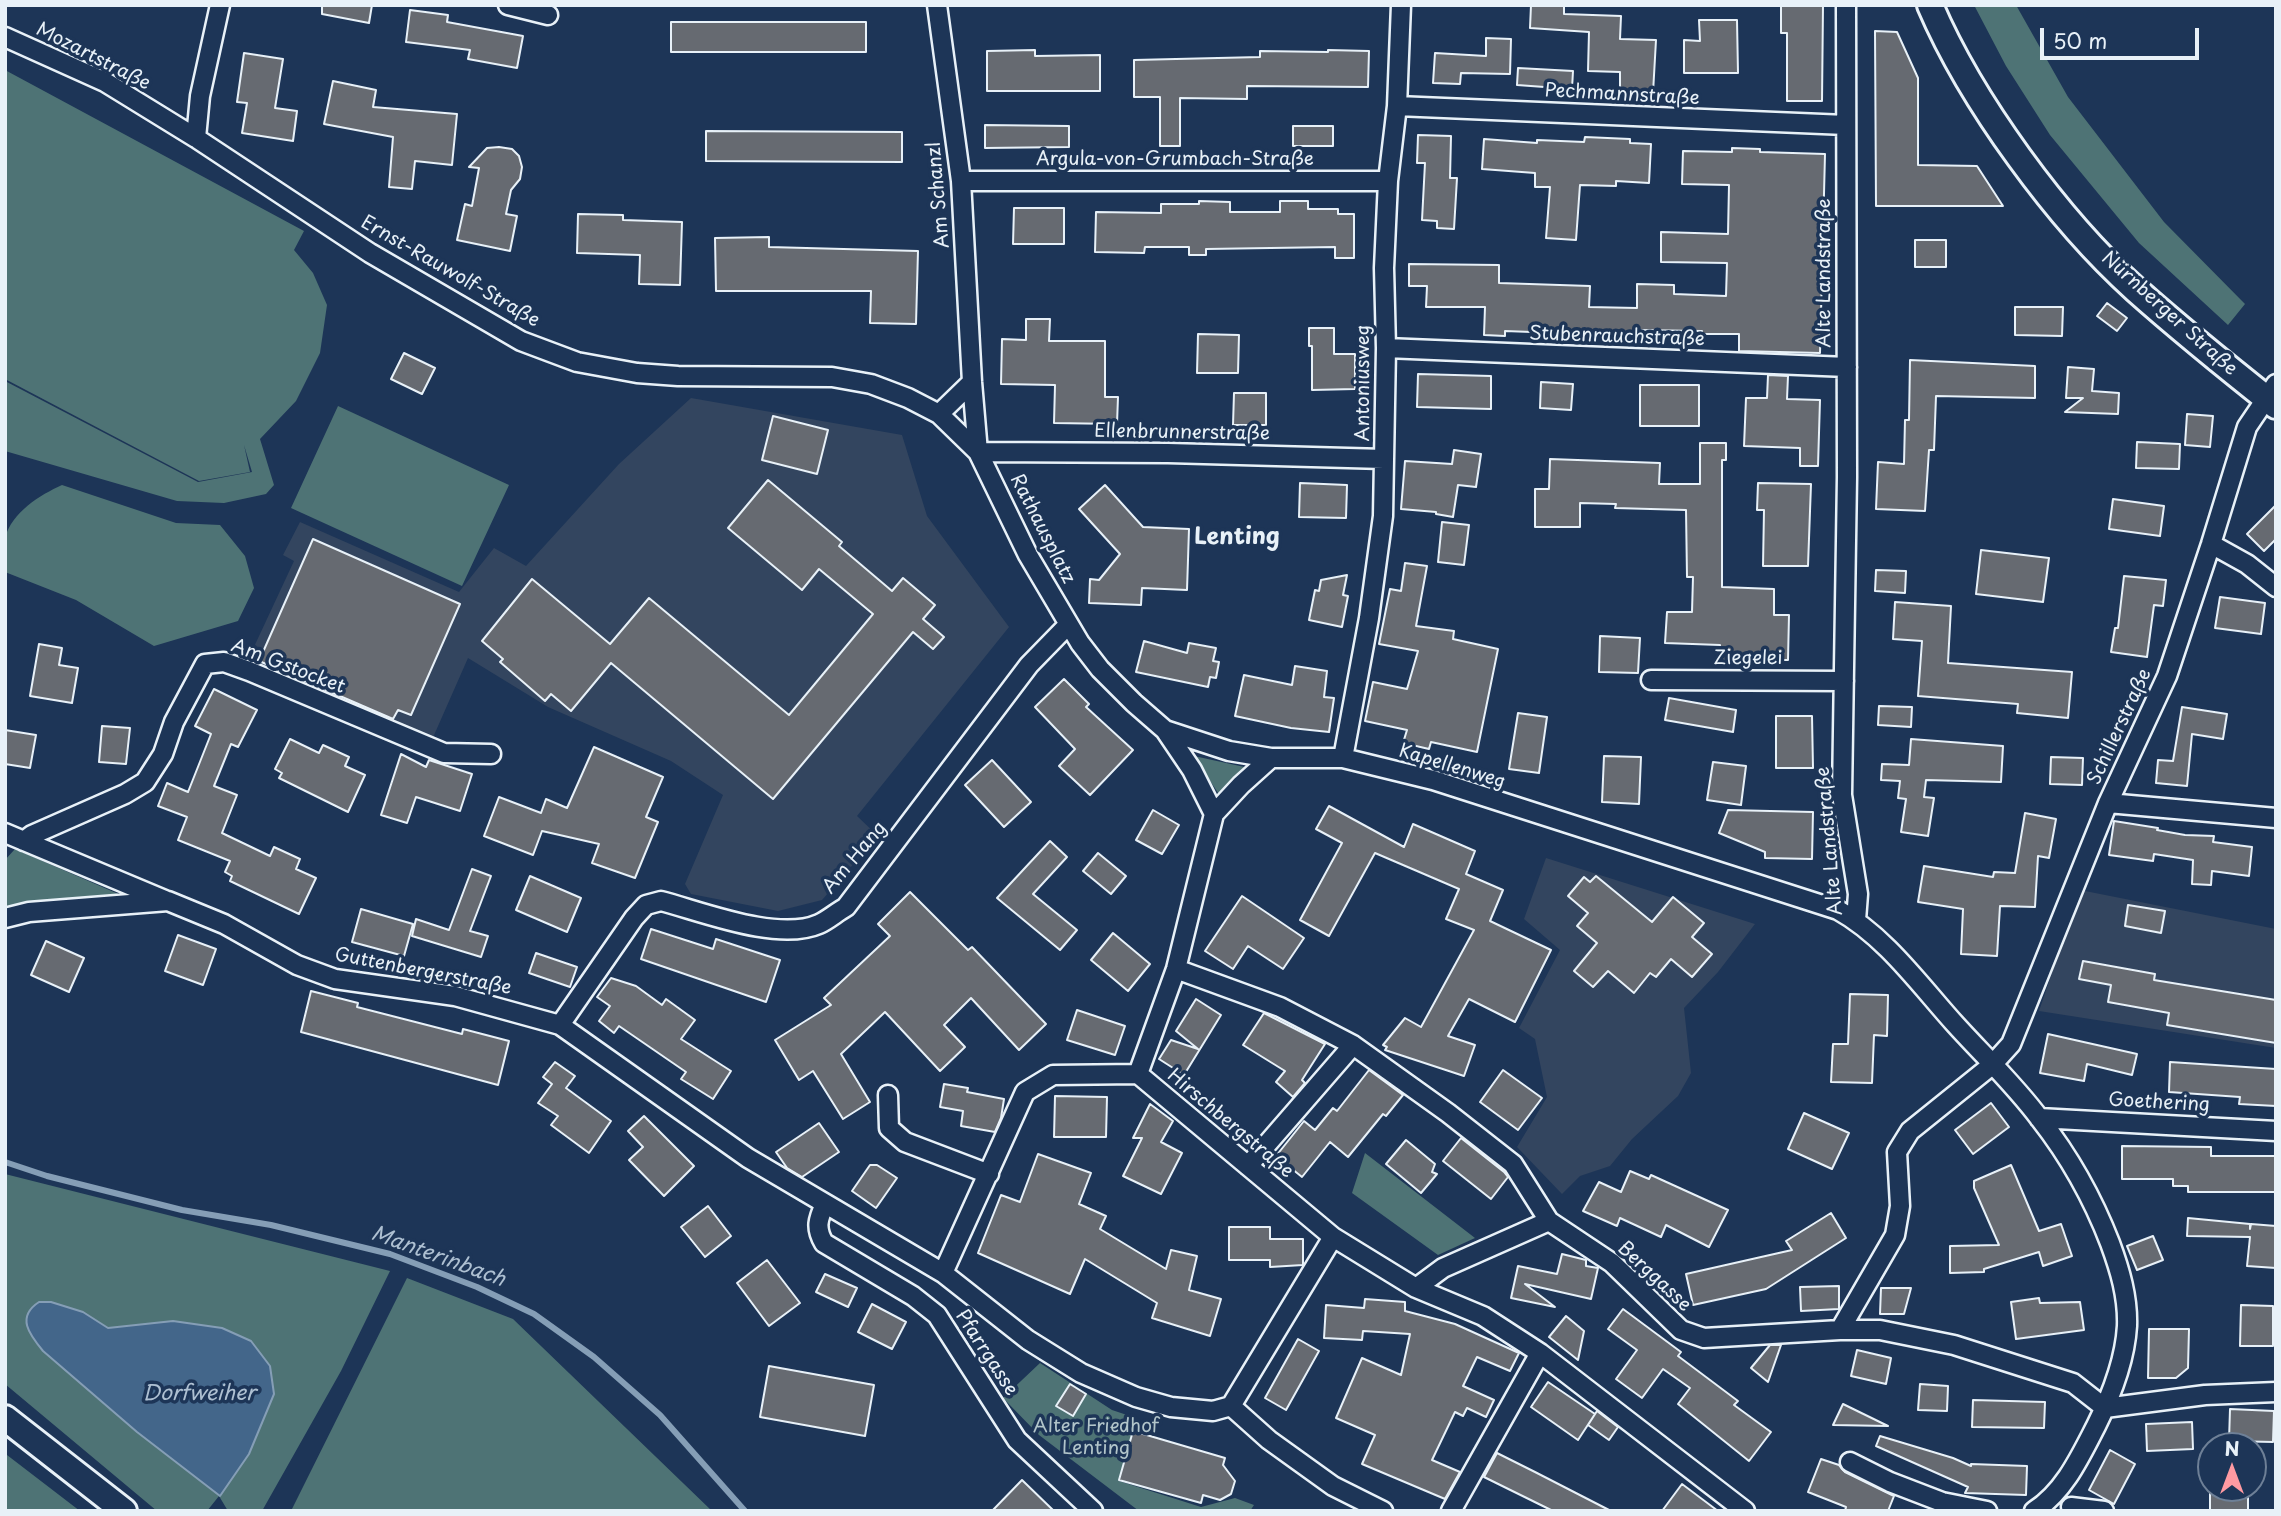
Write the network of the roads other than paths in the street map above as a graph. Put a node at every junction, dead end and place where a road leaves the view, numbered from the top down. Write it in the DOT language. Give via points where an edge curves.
graph roads {
  1 [pos="220,5"];
  2 [pos="508,5"];
  3 [pos="937,5"];
  4 [pos="1401,5"];
  5 [pos="1846,5"];
  6 [pos="1930,5"];
  7 [pos="548,15"];
  8 [pos="5,37"];
  9 [pos="1397,106"];
  10 [pos="1846,125"];
  11 [pos="197,138"];
  12 [pos="961,181"];
  13 [pos="1388,181"];
  14 [pos="1386,348"];
  15 [pos="1847,367"];
  16 [pos="972,382"];
  17 [pos="2272,396"];
  18 [pos="939,414"];
  19 [pos="978,453"];
  20 [pos="1384,459"];
  21 [pos="2211,544"];
  22 [pos="2276,587"];
  23 [pos="1068,625"];
  24 [pos="1651,680"];
  25 [pos="1844,681"];
  26 [pos="1165,730"];
  27 [pos="491,754"];
  28 [pos="1270,758"];
  29 [pos="1343,758"];
  30 [pos="2108,803"];
  31 [pos="1214,814"];
  32 [pos="2276,818"];
  33 [pos="5,833"];
  34 [pos="24,841"];
  35 [pos="168,901"];
  36 [pos="5,918"];
  37 [pos="1856,920"];
  38 [pos="1176,970"];
  39 [pos="560,1024"];
  40 [pos="1353,1045"];
  41 [pos="1992,1065"];
  42 [pos="1138,1074"];
  43 [pos="888,1096"];
  44 [pos="2039,1118"];
  45 [pos="2276,1131"];
  46 [pos="1248,1166"];
  47 [pos="989,1174"];
  48 [pos="825,1204"];
  49 [pos="1549,1222"];
  50 [pos="1333,1237"];
  51 [pos="943,1273"];
  52 [pos="1416,1288"];
  53 [pos="1840,1330"];
  54 [pos="1540,1353"];
  55 [pos="2276,1392"];
  56 [pos="1231,1406"];
  57 [pos="2105,1408"];
  58 [pos="5,1418"];
  59 [pos="1850,1462"];
  60 [pos="2060,1488"];
  61 [pos="2072,1509"];
  62 [pos="124,1511"];
  63 [pos="1093,1511"];
  64 [pos="1383,1511"];
  65 [pos="1451,1511"];
  66 [pos="1745,1511"];
  67 [pos="1987,1511"];
  68 [pos="2034,1511"];
  69 [pos="2104,1511"];
  1 -- 11 [label="street" via="200,96"];
  2 -- 7 [label="street"];
  3 -- 12 [label="street, Am Schanzl"];
  4 -- 9 [label="street, Antoniusweg"];
  5 -- 10 [label="street, Alte Landstraße"];
  6 -- 17 [label="main road, Nürnberger Straße" via="1976,91 2054,202 2134,288"];
  8 -- 11 [label="street, Mozartstraße" via="105,82"];
  9 -- 10 [label="street, Pechmannstraße"];
  9 -- 13 [label="street, Antoniusweg"];
  10 -- 15 [label="street, Alte Landstraße"];
  11 -- 18 [label="street, Ernst-Rauwolf-Straße" via="444,297 521,341 577,362 678,376 832,377 871,384"];
  12 -- 13 [label="street, Argula-von-Grumbach-Straße"];
  12 -- 16 [label="street, Am Schanzl"];
  13 -- 14 [label="street, Antoniusweg"];
  14 -- 15 [label="street, Stubenrauchstraße"];
  14 -- 20 [label="street, Antoniusweg"];
  15 -- 25 [label="street, Alte Landstraße"];
  16 -- 18 [label="street"];
  16 -- 19 [label="street, Am Schanzl"];
  17 -- 21 [label="street, Schillerstraße" via="2247,427"];
  18 -- 19 [label="street, Ernst-Rauwolf-Straße"];
  19 -- 20 [label="street, Ellenbrunnerstraße"];
  19 -- 23 [label="street, Rathausplatz"];
  20 -- 29 [label="street, Antoniusweg" via="1383,516 1371,605"];
  21 -- 22 [label="street"];
  21 -- 30 [label="street, Schillerstraße" via="2167,676"];
  23 -- 26 [label="street, Kapellenweg" via="1100,669"];
  23 -- 39 [label="street, Am Hang" via="1029,665 846,907 818,924 790,931 661,901 646,905"];
  24 -- 25 [label="street, Ziegelei"];
  25 -- 37 [label="street, Alte Landstraße" via="1842,796 1858,894"];
  26 -- 28 [label="street, Kapellenweg" via="1230,751"];
  26 -- 31 [label="street"];
  27 -- 34 [label="street, Am Gstocket" via="444,753 249,671 224,662 205,664 145,782"];
  28 -- 29 [label="street, Kapellenweg"];
  28 -- 31 [label="street, Hirschbergstraße"];
  29 -- 37 [label="street, Kapellenweg" via="1433,780 1838,910"];
  30 -- 32 [label="street"];
  30 -- 41 [label="street, Schillerstraße" via="2011,1044"];
  31 -- 38 [label="street, Hirschbergstraße"];
  33 -- 34 [label="street"];
  34 -- 35 [label="street"];
  35 -- 36 [label="street, Guttenbergerstraße"];
  35 -- 39 [label="street, Guttenbergerstraße" via="335,979 455,996"];
  37 -- 41 [label="street, Alte Landstraße"];
  38 -- 40 [label="street, Berggasse" via="1280,1007"];
  38 -- 42 [label="street, Hirschbergstraße"];
  39 -- 48 [label="street, Guttenbergerstraße" via="748,1158"];
  40 -- 46 [label="street"];
  40 -- 49 [label="street, Berggasse" via="1513,1164"];
  41 -- 44 [label="street, Alte Landstraße"];
  41 -- 53 [label="street" via="1910,1131 1897,1152 1900,1206 1895,1235"];
  42 -- 46 [label="street, Hirschbergstraße"];
  42 -- 47 [label="street" via="1053,1075 1025,1092"];
  43 -- 47 [label="street" via="889,1128 905,1142"];
  44 -- 45 [label="street, Goethering"];
  44 -- 57 [label="street, Alte Landstraße" via="2089,1196 2126,1294 2121,1362"];
  46 -- 50 [label="street, Hirschbergstraße"];
  47 -- 51 [label="street"];
  48 -- 51 [label="street, Guttenbergerstraße"];
  48 -- 63 [label="street, Pfarrgasse" via="817,1231 824,1243 914,1296 937,1315 1017,1440"];
  49 -- 52 [label="street" via="1443,1268"];
  49 -- 53 [label="street, Berggasse" via="1612,1263 1681,1330 1704,1338"];
  50 -- 52 [label="street, Hirschbergstraße"];
  50 -- 56 [label="street"];
  51 -- 56 [label="street, Guttenbergerstraße" via="1028,1340 1081,1373 1171,1407 1213,1410"];
  52 -- 54 [label="street, Hirschbergstraße" via="1483,1316"];
  53 -- 57 [label="street, Berggasse" via="1880,1331 1954,1345 2073,1383"];
  54 -- 65 [label="street"];
  54 -- 66 [label="street, Hirschbergstraße"];
  55 -- 57 [label="street" via="2205,1395"];
  56 -- 64 [label="street" via="1333,1486"];
  57 -- 60 [label="street, Alte Landstraße"];
  58 -- 62 [label="main road"];
  59 -- 67 [label="street" via="1942,1502"];
  60 -- 61 [label="street"];
  60 -- 68 [label="street, Alte Landstraße"];
  61 -- 69 [label="street"];
}
